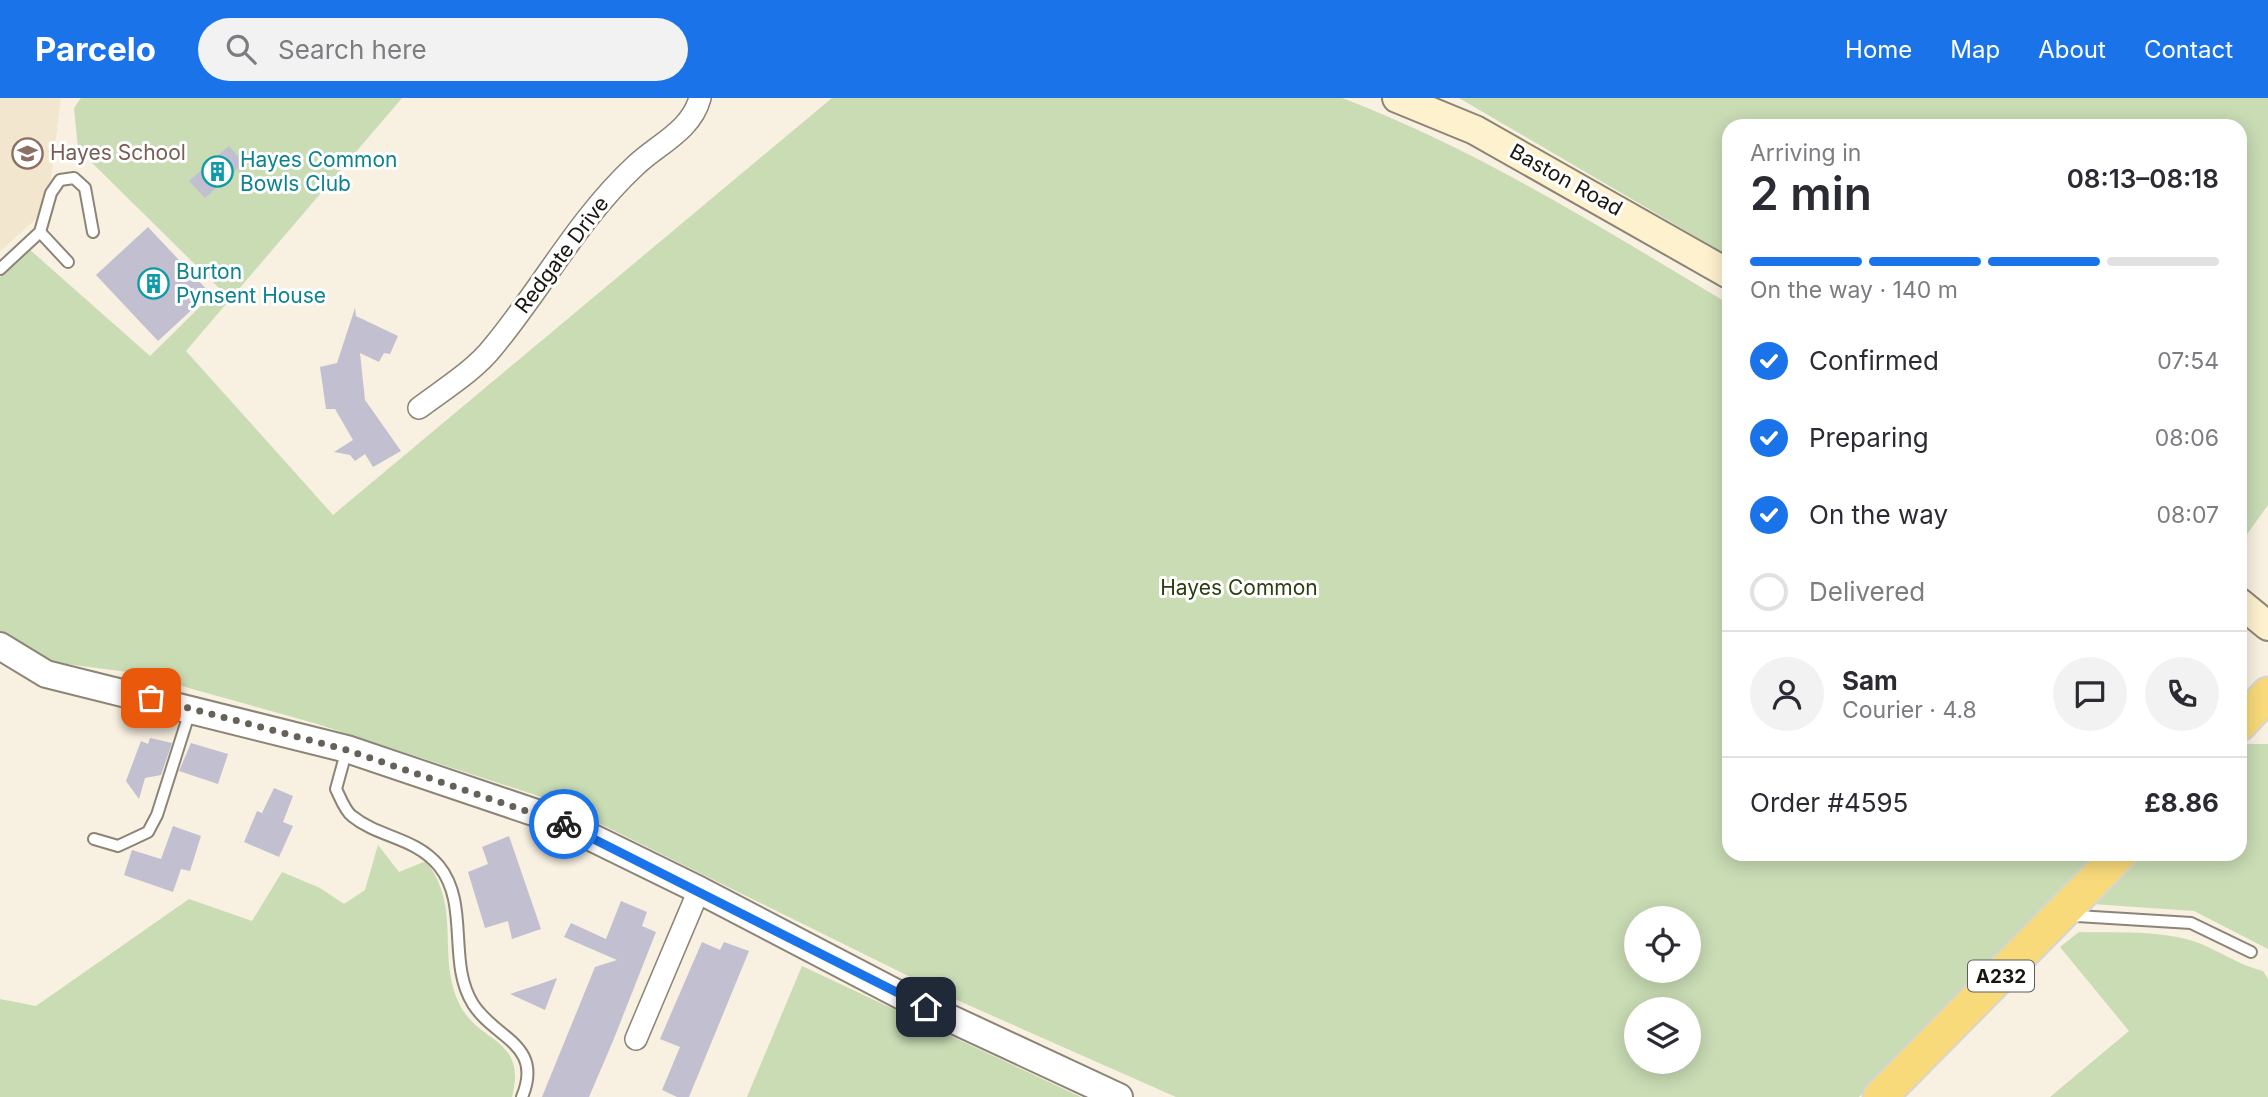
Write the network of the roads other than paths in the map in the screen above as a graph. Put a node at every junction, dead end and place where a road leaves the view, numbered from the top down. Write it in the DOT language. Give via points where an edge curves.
graph roads {
  1 [pos="699,98"];
  2 [pos="1397,98"];
  3 [pos="40,232"];
  4 [pos="93,232"];
  5 [pos="68,262"];
  6 [pos="0,269"];
  7 [pos="1722,270"];
  8 [pos="419,408"];
  9 [pos="2247,609"];
  10 [pos="2268,626"];
  11 [pos="0,646"];
  12 [pos="2268,694"];
  13 [pos="191,708"];
  14 [pos="2247,716"];
  15 [pos="347,750"];
  16 [pos="94,839"];
  17 [pos="2114,861"];
  18 [pos="699,890"];
  19 [pos="2068,911"];
  20 [pos="2251,952"];
  21 [pos="636,1039"];
  22 [pos="522,1097"];
  23 [pos="1119,1097"];
  24 [pos="1880,1097"];
  1 -- 8 [label="street, Redgate Drive" via="696,110 679,131 635,165 607,195 492,348"];
  2 -- 7 [label="main road, Baston Road" via="1475,130"];
  3 -- 4 [label="lane" via="54,185 68,178 85,188"];
  3 -- 5 [label="lane"];
  3 -- 6 [label="lane"];
  9 -- 10 [label="main road"];
  11 -- 13 [label="street" via="46,674"];
  12 -- 14 [label="highway"];
  13 -- 15 [label="street"];
  13 -- 16 [label="lane" via="148,832 118,846"];
  15 -- 18 [label="street" via="554,819"];
  15 -- 22 [label="lane" via="336,789 350,815 402,838 440,867 451,890 465,986 473,1005 523,1053 529,1067"];
  17 -- 19 [label="highway, A232"];
  18 -- 21 [label="street"];
  18 -- 23 [label="street" via="902,996"];
  19 -- 20 [label="lane" via="2077,916 2191,923"];
  19 -- 24 [label="highway, A232"];
}
